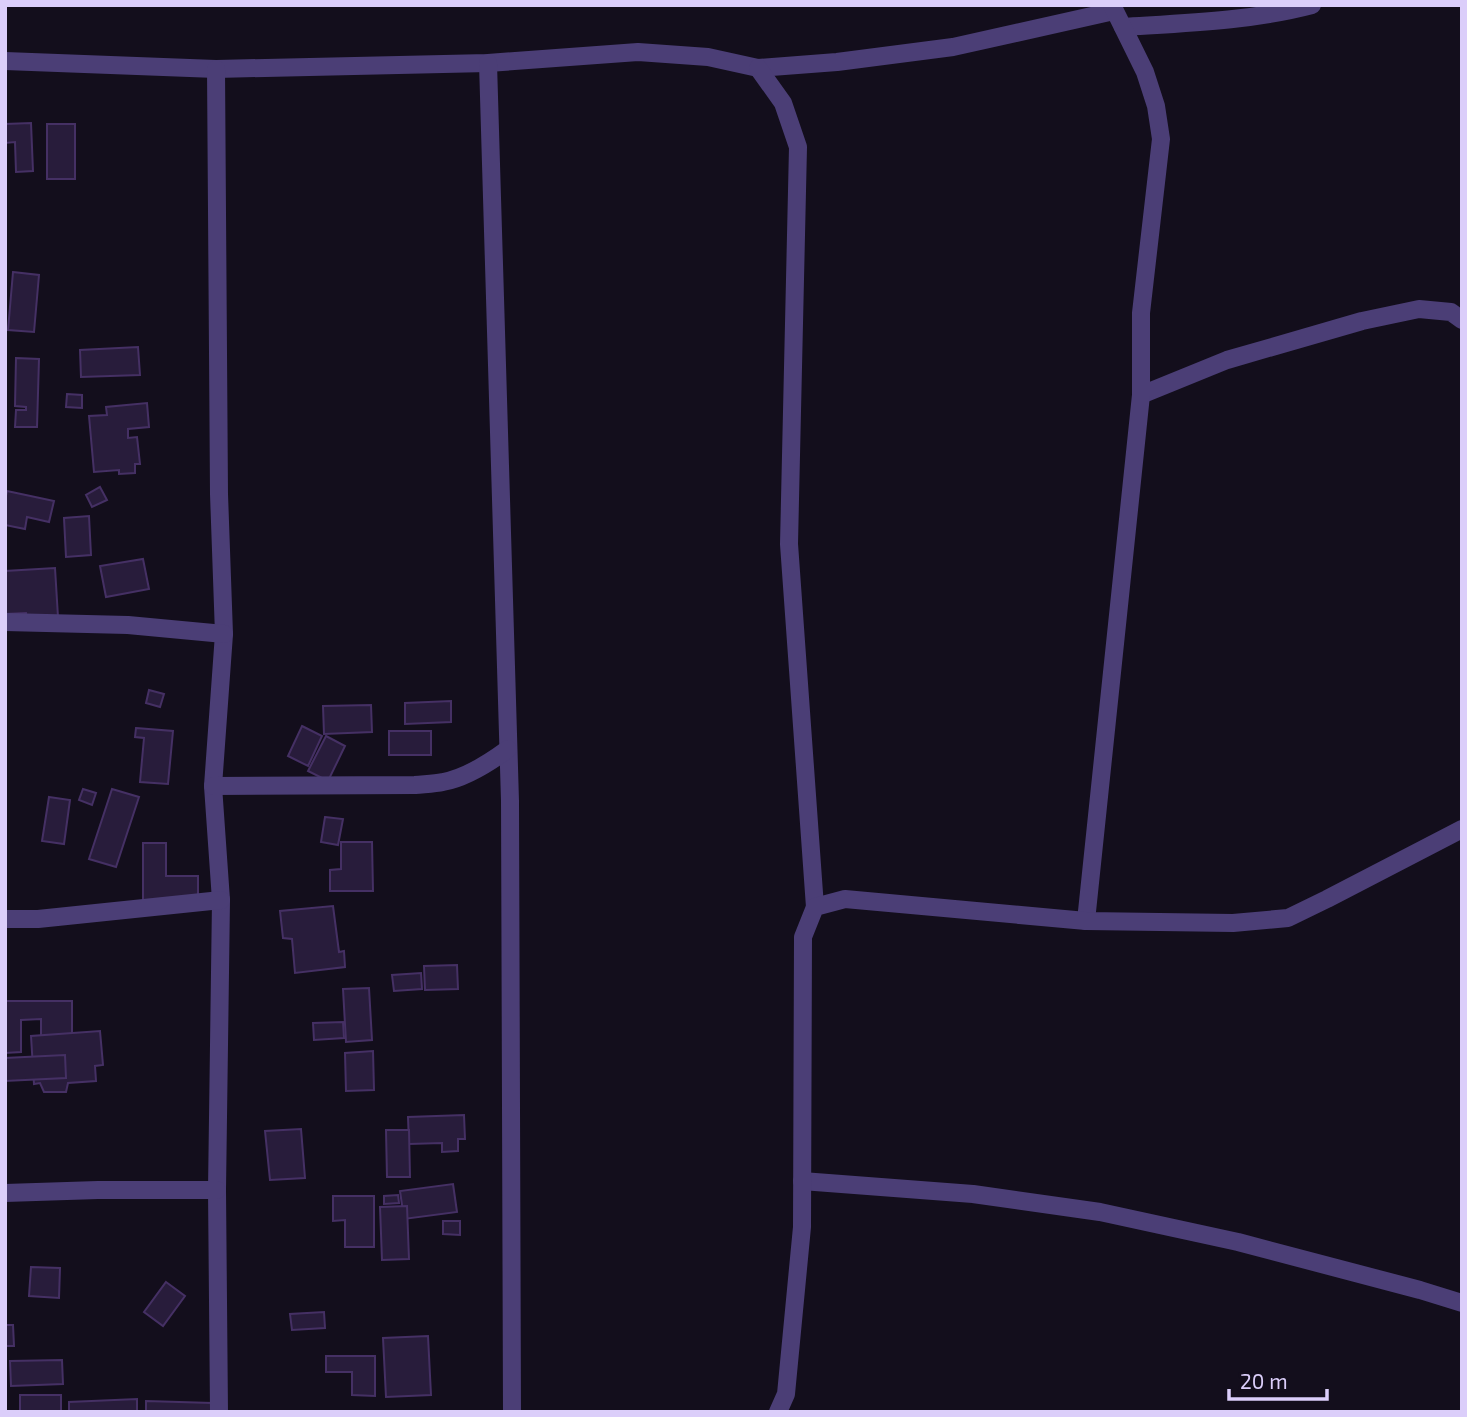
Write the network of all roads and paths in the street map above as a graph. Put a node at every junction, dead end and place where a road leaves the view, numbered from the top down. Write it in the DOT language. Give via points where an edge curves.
graph roads {
  1 [pos="1312,5"];
  2 [pos="1113,8"];
  3 [pos="1123,27"];
  4 [pos="5,61"];
  5 [pos="488,63"];
  6 [pos="758,68"];
  7 [pos="216,69"];
  8 [pos="1462,320"];
  9 [pos="1141,395"];
  10 [pos="5,622"];
  11 [pos="224,635"];
  12 [pos="508,749"];
  13 [pos="213,786"];
  14 [pos="1462,829"];
  15 [pos="221,900"];
  16 [pos="815,907"];
  17 [pos="5,919"];
  18 [pos="1086,921"];
  19 [pos="802,1181"];
  20 [pos="217,1190"];
  21 [pos="5,1193"];
  22 [pos="1462,1303"];
  23 [pos="219,1412"];
  24 [pos="512,1412"];
  25 [pos="778,1412"];
  1 -- 3 [label="street" via="1217,20"];
  2 -- 3 [label="street"];
  2 -- 6 [label="street" via="953,47"];
  3 -- 9 [label="street" via="1145,72 1161,139 1142,313"];
  4 -- 7 [label="street"];
  5 -- 6 [label="street" via="638,52 708,57"];
  5 -- 7 [label="street"];
  5 -- 12 [label="street"];
  6 -- 16 [label="street" via="783,103 798,147 789,544"];
  7 -- 11 [label="street"];
  8 -- 9 [label="street" via="1451,312 1419,309 1362,321 1227,360"];
  9 -- 18 [label="street"];
  10 -- 11 [label="street" via="128,625"];
  11 -- 13 [label="street"];
  12 -- 13 [label="street" via="470,773 445,782"];
  12 -- 24 [label="street"];
  13 -- 15 [label="street"];
  14 -- 18 [label="street" via="1288,918 1233,923"];
  15 -- 17 [label="street"];
  15 -- 20 [label="street"];
  16 -- 18 [label="street" via="845,900"];
  16 -- 19 [label="street" via="803,937"];
  19 -- 22 [label="street" via="973,1194 1100,1212 1238,1242"];
  19 -- 25 [label="street" via="786,1394"];
  20 -- 21 [label="street"];
  20 -- 23 [label="street"];
}
